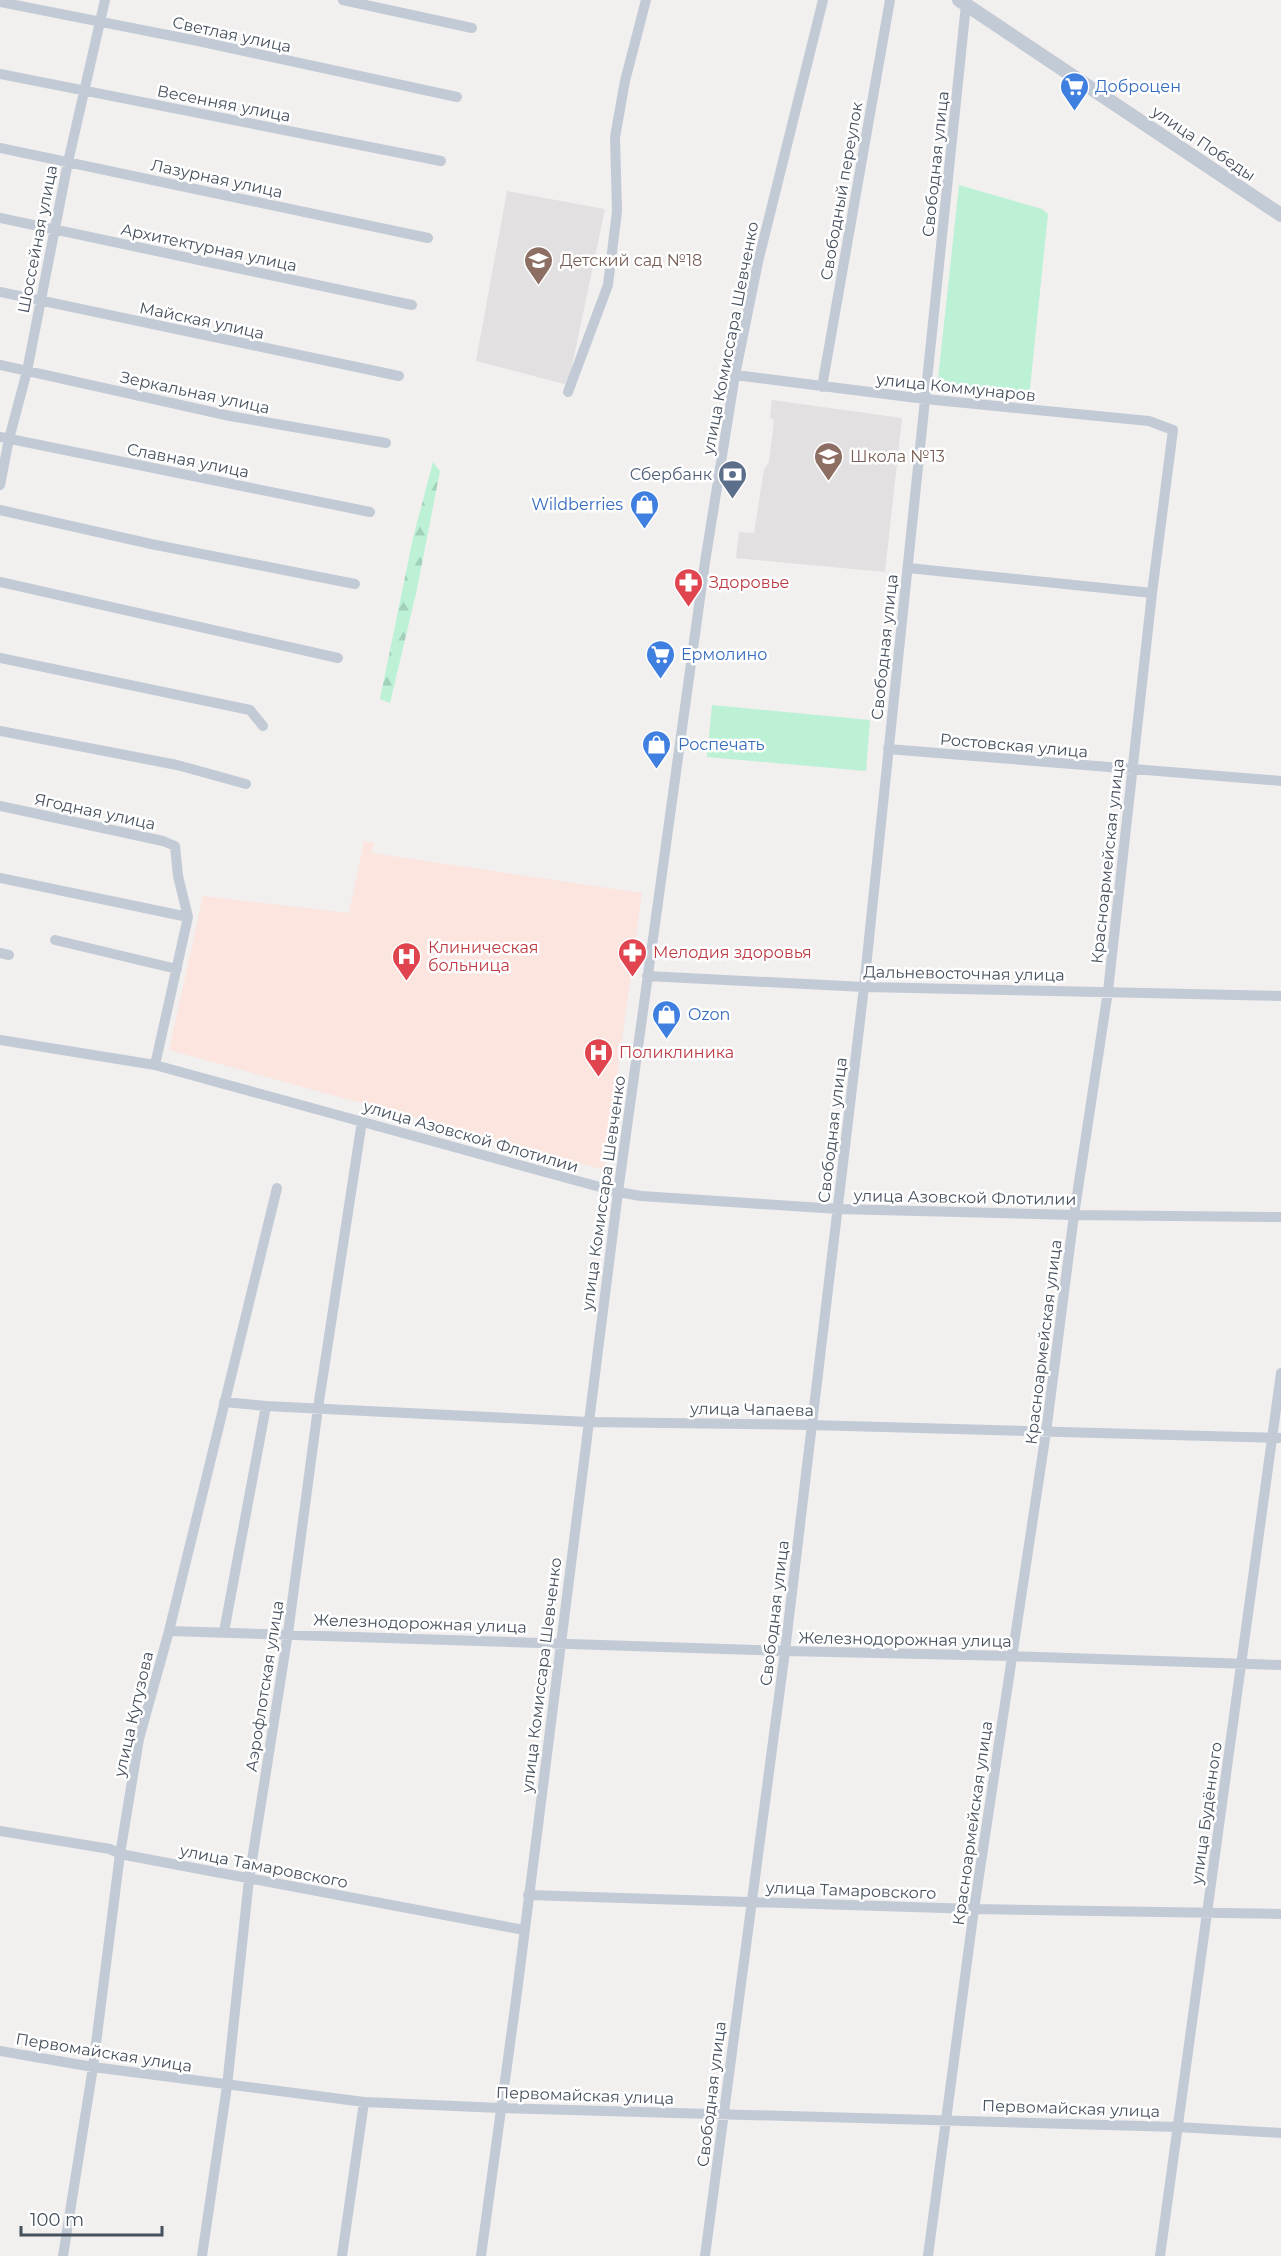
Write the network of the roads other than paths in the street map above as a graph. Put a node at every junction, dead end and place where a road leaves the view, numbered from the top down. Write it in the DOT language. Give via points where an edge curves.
graph roads {
  1 [pos="105,0"];
  2 [pos="343,0"];
  3 [pos="646,0"];
  4 [pos="823,0"];
  5 [pos="890,0"];
  6 [pos="0,2"];
  7 [pos="963,3"];
  8 [pos="100,23"];
  9 [pos="472,28"];
  10 [pos="0,74"];
  11 [pos="83,90"];
  12 [pos="457,97"];
  13 [pos="0,148"];
  14 [pos="441,161"];
  15 [pos="68,162"];
  16 [pos="1281,215"];
  17 [pos="0,218"];
  18 [pos="54,229"];
  19 [pos="428,238"];
  20 [pos="0,292"];
  21 [pos="41,300"];
  22 [pos="411,305"];
  23 [pos="0,365"];
  24 [pos="27,371"];
  25 [pos="735,375"];
  26 [pos="399,376"];
  27 [pos="822,387"];
  28 [pos="568,392"];
  29 [pos="925,399"];
  30 [pos="1173,430"];
  31 [pos="4,438"];
  32 [pos="386,443"];
  33 [pos="0,484"];
  34 [pos="0,510"];
  35 [pos="370,512"];
  36 [pos="908,568"];
  37 [pos="0,582"];
  38 [pos="355,584"];
  39 [pos="1152,593"];
  40 [pos="0,658"];
  41 [pos="338,658"];
  42 [pos="262,726"];
  43 [pos="0,731"];
  44 [pos="888,750"];
  45 [pos="1132,770"];
  46 [pos="1281,781"];
  47 [pos="246,784"];
  48 [pos="0,806"];
  49 [pos="0,878"];
  50 [pos="188,917"];
  51 [pos="55,940"];
  52 [pos="177,969"];
  53 [pos="647,976"];
  54 [pos="864,987"];
  55 [pos="1108,990"];
  56 [pos="1281,996"];
  57 [pos="0,1040"];
  58 [pos="158,1066"];
  59 [pos="362,1121"];
  60 [pos="277,1188"];
  61 [pos="618,1192"];
  62 [pos="837,1209"];
  63 [pos="1074,1215"];
  64 [pos="1281,1217"];
  65 [pos="1281,1373"];
  66 [pos="224,1402"];
  67 [pos="266,1406"];
  68 [pos="318,1408"];
  69 [pos="588,1422"];
  70 [pos="811,1425"];
  71 [pos="1047,1432"];
  72 [pos="1276,1438"];
  73 [pos="169,1631"];
  74 [pos="224,1632"];
  75 [pos="288,1633"];
  76 [pos="560,1643"];
  77 [pos="785,1651"];
  78 [pos="1012,1656"];
  79 [pos="1241,1664"];
  80 [pos="1281,1665"];
  81 [pos="0,1832"];
  82 [pos="120,1854"];
  83 [pos="249,1879"];
  84 [pos="528,1895"];
  85 [pos="750,1902"];
  86 [pos="974,1909"];
  87 [pos="1207,1912"];
  88 [pos="1281,1914"];
  89 [pos="524,1930"];
  90 [pos="0,2051"];
  91 [pos="93,2067"];
  92 [pos="227,2086"];
  93 [pos="364,2102"];
  94 [pos="500,2108"];
  95 [pos="723,2114"];
  96 [pos="947,2119"];
  97 [pos="1178,2127"];
  98 [pos="1281,2133"];
  99 [pos="63,2256"];
  100 [pos="202,2256"];
  101 [pos="342,2256"];
  102 [pos="481,2256"];
  103 [pos="705,2256"];
  104 [pos="928,2256"];
  105 [pos="1160,2256"];
  1 -- 8 [label="street, Шоссейная улица"];
  2 -- 9 [label="street"];
  3 -- 28 [label="street" via="615,137 617,211 608,285"];
  4 -- 25 [label="street, улица Комиссара Шевченко" via="758,262"];
  5 -- 27 [label="street, Свободный переулок"];
  6 -- 8 [label="street, Светлая улица"];
  7 -- 16 [label="street, улица Победы"];
  7 -- 29 [label="street, Свободная улица"];
  8 -- 11 [label="street, Шоссейная улица"];
  8 -- 12 [label="street, Светлая улица"];
  10 -- 11 [label="street, Весенняя улица"];
  11 -- 14 [label="street, Весенняя улица"];
  11 -- 15 [label="street, Шоссейная улица"];
  13 -- 15 [label="street, Лазурная улица"];
  15 -- 18 [label="street, Шоссейная улица"];
  15 -- 19 [label="street, Лазурная улица"];
  17 -- 18 [label="street, Архитектурная улица"];
  18 -- 21 [label="street, Шоссейная улица"];
  18 -- 22 [label="street, Архитектурная улица"];
  20 -- 21 [label="street, Майская улица"];
  21 -- 24 [label="street, Шоссейная улица"];
  21 -- 26 [label="street, Майская улица"];
  23 -- 24 [label="street, Зеркальная улица"];
  24 -- 31 [label="street, Шоссейная улица"];
  24 -- 32 [label="street, Зеркальная улица" via="230,416"];
  25 -- 27 [label="street, улица Коммунаров"];
  25 -- 53 [label="street, улица Комиссара Шевченко"];
  27 -- 29 [label="street, улица Коммунаров"];
  29 -- 30 [label="street, улица Коммунаров" via="1149,421"];
  29 -- 36 [label="street, Свободная улица"];
  30 -- 39 [label="street, Красноармейская улица"];
  31 -- 33 [label="street, Шоссейная улица"];
  31 -- 35 [label="street, Славная улица"];
  34 -- 38 [label="street"];
  36 -- 39 [label="street"];
  36 -- 44 [label="street, Свободная улица"];
  37 -- 41 [label="street"];
  39 -- 45 [label="street, Красноармейская улица"];
  40 -- 42 [label="street" via="250,710"];
  43 -- 47 [label="street" via="177,765"];
  44 -- 45 [label="street, Ростовская улица"];
  44 -- 54 [label="street, Свободная улица"];
  45 -- 46 [label="street, Ростовская улица"];
  45 -- 55 [label="street, Красноармейская улица"];
  48 -- 50 [label="street, Ягодная улица" via="175,846"];
  49 -- 50 [label="street"];
  50 -- 52 [label="street, Ягодная улица"];
  51 -- 52 [label="street"];
  52 -- 58 [label="street, Ягодная улица"];
  53 -- 54 [label="street, Дальневосточная улица"];
  53 -- 61 [label="street, улица Комиссара Шевченко"];
  54 -- 55 [label="street, Дальневосточная улица"];
  54 -- 62 [label="street, Свободная улица"];
  55 -- 56 [label="street, Дальневосточная улица"];
  55 -- 63 [label="street, Красноармейская улица"];
  57 -- 58 [label="street"];
  58 -- 59 [label="street, улица Азовской Флотилии"];
  59 -- 61 [label="street, улица Азовской Флотилии"];
  59 -- 68 [label="street, Аэрофлотская улица"];
  60 -- 66 [label="street, улица Кутузова"];
  61 -- 62 [label="street, улица Азовской Флотилии" via="641,1197"];
  61 -- 69 [label="street, улица Комиссара Шевченко"];
  62 -- 63 [label="street, улица Азовской Флотилии"];
  62 -- 70 [label="street, Свободная улица"];
  63 -- 64 [label="street, улица Азовской Флотилии"];
  63 -- 71 [label="street, Красноармейская улица"];
  65 -- 72 [label="street, улица Будённого"];
  66 -- 67 [label="street, улица Чапаева"];
  66 -- 73 [label="street, улица Кутузова"];
  67 -- 68 [label="street, улица Чапаева"];
  67 -- 74 [label="street"];
  68 -- 69 [label="street, улица Чапаева"];
  68 -- 75 [label="street, Аэрофлотская улица"];
  69 -- 70 [label="street, улица Чапаева"];
  69 -- 76 [label="street, улица Комиссара Шевченко"];
  70 -- 71 [label="street, улица Чапаева"];
  70 -- 77 [label="street, Свободная улица"];
  71 -- 72 [label="street, улица Чапаева"];
  71 -- 78 [label="street, Красноармейская улица"];
  72 -- 79 [label="street, улица Будённого"];
  73 -- 74 [label="street, Железнодорожная улица"];
  73 -- 82 [label="street, улица Кутузова" via="139,1739"];
  74 -- 75 [label="street, Железнодорожная улица"];
  75 -- 76 [label="street, Железнодорожная улица"];
  75 -- 83 [label="street, Аэрофлотская улица"];
  76 -- 77 [label="street, Железнодорожная улица"];
  76 -- 84 [label="street, улица Комиссара Шевченко"];
  77 -- 78 [label="street, Железнодорожная улица"];
  77 -- 85 [label="street, Свободная улица"];
  78 -- 79 [label="street, Железнодорожная улица"];
  78 -- 86 [label="street, Красноармейская улица"];
  79 -- 80 [label="street, Железнодорожная улица"];
  79 -- 87 [label="street, улица Будённого"];
  81 -- 82 [label="street, улица Тамаровского" via="110,1849"];
  82 -- 83 [label="street, улица Тамаровского"];
  82 -- 91 [label="street, улица Кутузова"];
  83 -- 89 [label="street, улица Тамаровского"];
  83 -- 92 [label="street, Аэрофлотская улица"];
  84 -- 85 [label="street, улица Тамаровского"];
  84 -- 89 [label="street, улица Комиссара Шевченко"];
  85 -- 86 [label="street, улица Тамаровского"];
  85 -- 95 [label="street, Свободная улица"];
  86 -- 87 [label="street, улица Тамаровского"];
  86 -- 96 [label="street, Красноармейская улица"];
  87 -- 88 [label="street, улица Тамаровского"];
  87 -- 97 [label="street, улица Будённого"];
  89 -- 94 [label="street, улица Комиссара Шевченко"];
  90 -- 91 [label="street, Первомайская улица"];
  91 -- 92 [label="street, Первомайская улица"];
  91 -- 99 [label="street, улица Кутузова"];
  92 -- 93 [label="street, Первомайская улица"];
  92 -- 100 [label="street, Аэрофлотская улица"];
  93 -- 94 [label="street, Первомайская улица"];
  93 -- 101 [label="street"];
  94 -- 95 [label="street, Первомайская улица"];
  94 -- 102 [label="street, улица Комиссара Шевченко"];
  95 -- 96 [label="street, Первомайская улица"];
  95 -- 103 [label="street, Свободная улица"];
  96 -- 97 [label="street, Первомайская улица"];
  96 -- 104 [label="street, Красноармейская улица"];
  97 -- 98 [label="street, Первомайская улица"];
  97 -- 105 [label="street, улица Будённого"];
}
